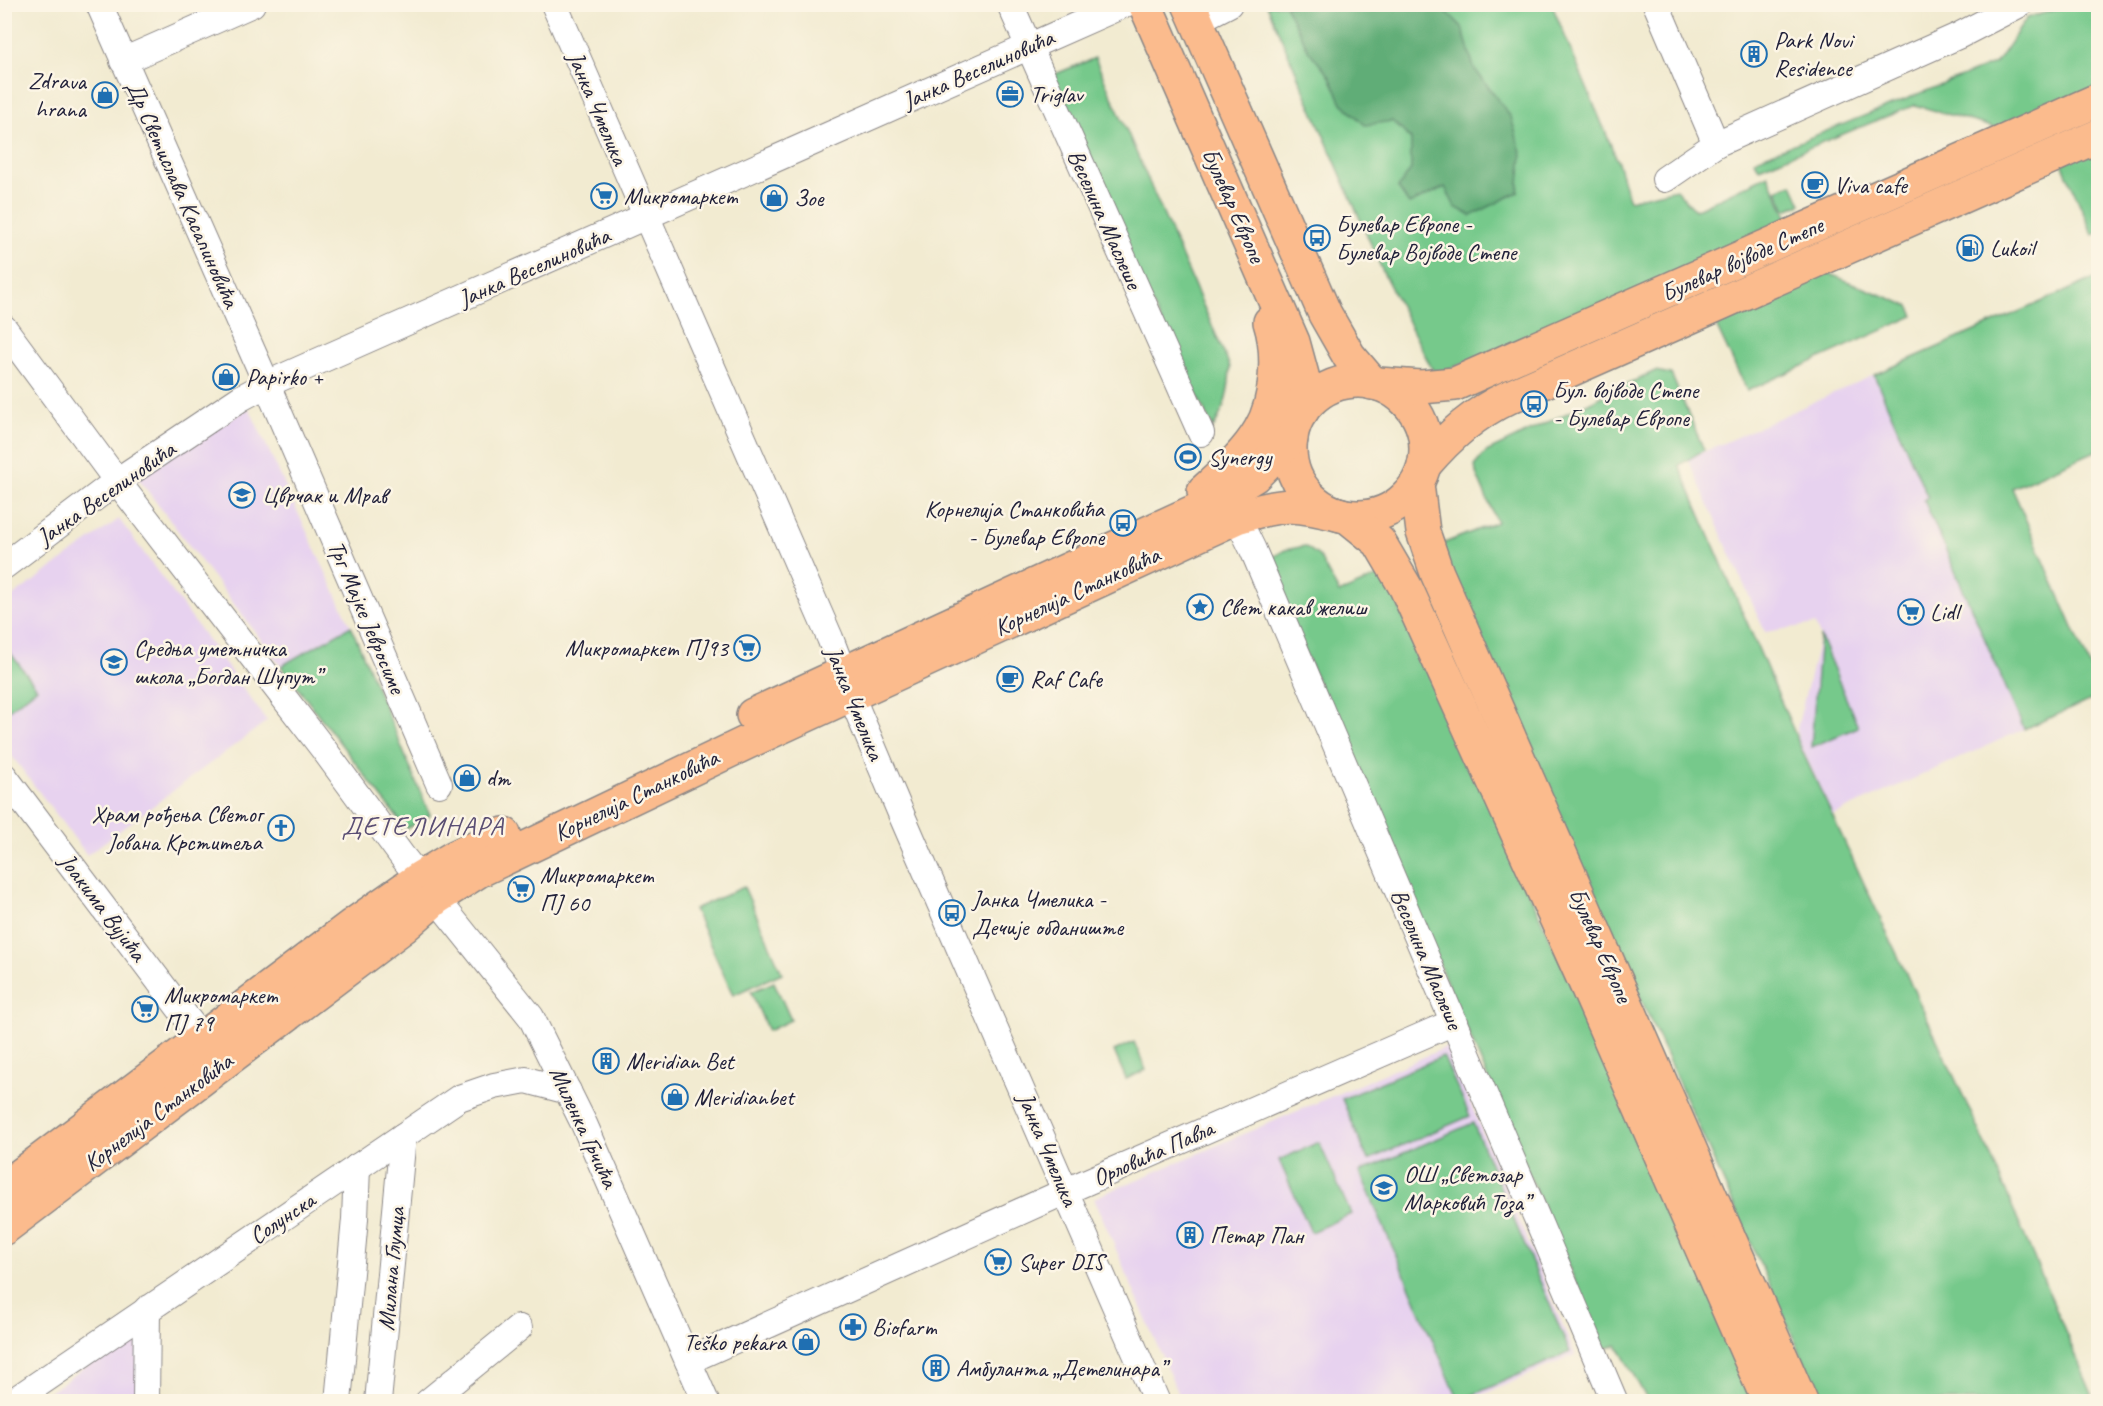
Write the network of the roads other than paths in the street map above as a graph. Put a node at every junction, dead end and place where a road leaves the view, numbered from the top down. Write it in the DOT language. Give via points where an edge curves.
graph roads {
  1 [pos="99,4"];
  2 [pos="252,4"];
  3 [pos="554,4"];
  4 [pos="1010,4"];
  5 [pos="1125,4"];
  6 [pos="1144,4"];
  7 [pos="1229,4"];
  8 [pos="1656,4"];
  9 [pos="2014,6"];
  10 [pos="1193,13"];
  11 [pos="1029,47"];
  12 [pos="123,61"];
  13 [pos="2098,100"];
  14 [pos="2098,136"];
  15 [pos="1716,144"];
  16 [pos="1219,173"];
  17 [pos="1665,179"];
  18 [pos="646,217"];
  19 [pos="4,328"];
  20 [pos="1375,383"];
  21 [pos="267,384"];
  22 [pos="1296,425"];
  23 [pos="1201,433"];
  24 [pos="1421,474"];
  25 [pos="117,482"];
  26 [pos="1345,516"];
  27 [pos="1237,517"];
  28 [pos="1165,525"];
  29 [pos="4,566"];
  30 [pos="847,683"];
  31 [pos="4,776"];
  32 [pos="439,784"];
  33 [pos="428,888"];
  34 [pos="1454,1022"];
  35 [pos="202,1038"];
  36 [pos="568,1091"];
  37 [pos="403,1136"];
  38 [pos="357,1167"];
  39 [pos="4,1188"];
  40 [pos="1066,1191"];
  41 [pos="4,1228"];
  42 [pos="147,1310"];
  43 [pos="519,1328"];
  44 [pos="688,1361"];
  45 [pos="12,1401"];
  46 [pos="146,1401"];
  47 [pos="338,1401"];
  48 [pos="378,1401"];
  49 [pos="428,1401"];
  50 [pos="706,1401"];
  51 [pos="1157,1401"];
  52 [pos="1615,1401"];
  53 [pos="1769,1401"];
  54 [pos="1801,1401"];
  1 -- 12 [label="street, Др Светислава Касапиновића"];
  2 -- 12 [label="street"];
  3 -- 18 [label="street, Јанка Чмелика"];
  4 -- 11 [label="street, Веселина Маслеше"];
  5 -- 11 [label="street, Јанка Веселиновића"];
  6 -- 16 [label="main road, Булевар Европе"];
  7 -- 10 [label="street"];
  8 -- 15 [label="street"];
  9 -- 15 [label="street" via="1960,35"];
  10 -- 20 [label="main road, Булевар Европе" via="1325,314 1349,356"];
  11 -- 18 [label="street, Јанка Веселиновића"];
  11 -- 23 [label="street, Веселина Маслеше"];
  12 -- 21 [label="street, Др Светислава Касапиновића"];
  13 -- 20 [label="main road, Булевар војводе Степе" via="1464,381 1421,387"];
  14 -- 24 [label="main road, Булевар војводе Степе" via="1509,397 1471,418 1445,440"];
  15 -- 17 [label="street"];
  16 -- 22 [label="main road, Булевар Европе" via="1293,342 1302,375"];
  16 -- 28 [label="main road" via="1274,336 1276,363 1271,398 1261,429 1243,454"];
  18 -- 21 [label="street, Јанка Веселиновића"];
  18 -- 30 [label="street, Јанка Чмелика"];
  19 -- 25 [label="street, Миленка Грчића"];
  20 -- 22 [label="main road" via="1352,381 1332,386 1315,396"];
  20 -- 24 [label="main road" via="1398,394 1414,410 1426,441"];
  21 -- 25 [label="street, Јанка Веселиновића"];
  21 -- 32 [label="street, Трг Мајке Јевросиме"];
  22 -- 26 [label="main road" via="1292,464 1302,487 1319,505"];
  22 -- 28 [label="main road, Корнелија Станковића" via="1254,476 1204,507"];
  24 -- 26 [label="main road" via="1405,500 1388,511"];
  24 -- 54 [label="main road, Булевар Европе" via="1423,532 1437,573"];
  25 -- 29 [label="street, Јанка Веселиновића"];
  25 -- 33 [label="street, Миленка Грчића"];
  26 -- 27 [label="main road, Корнелија Станковића" via="1285,505"];
  26 -- 53 [label="main road, Булевар Европе" via="1379,542 1406,588"];
  27 -- 30 [label="main road, Корнелија Станковића"];
  27 -- 34 [label="street, Веселина Маслеше"];
  28 -- 30 [label="main road, Корнелија Станковића"];
  30 -- 33 [label="main road, Корнелија Станковића" via="750,741 478,871"];
  30 -- 40 [label="street, Јанка Чмелика"];
  31 -- 35 [label="street, Јоакима Вујића"];
  33 -- 35 [label="main road, Корнелија Станковића" via="353,925"];
  33 -- 36 [label="street, Миленка Грчића" via="531,1017"];
  33 -- 41 [label="main road, Корнелија Станковића" via="403,927"];
  34 -- 40 [label="street, Орловића Павла"];
  34 -- 52 [label="street, Веселина Маслеше"];
  35 -- 39 [label="main road, Корнелија Станковића"];
  36 -- 37 [label="street, Солунска" via="526,1080 494,1086 459,1098"];
  36 -- 44 [label="street, Миленка Грчића"];
  37 -- 38 [label="street, Солунска"];
  37 -- 48 [label="street, Милана Глумца"];
  38 -- 42 [label="street, Солунска"];
  38 -- 47 [label="street, Милана Глумца"];
  40 -- 44 [label="street, Орловића Павла"];
  40 -- 51 [label="street, Јанка Чмелика"];
  42 -- 45 [label="street, Солунска"];
  42 -- 46 [label="street"];
  43 -- 49 [label="street"];
  44 -- 50 [label="street, Миленка Грчића"];
}
